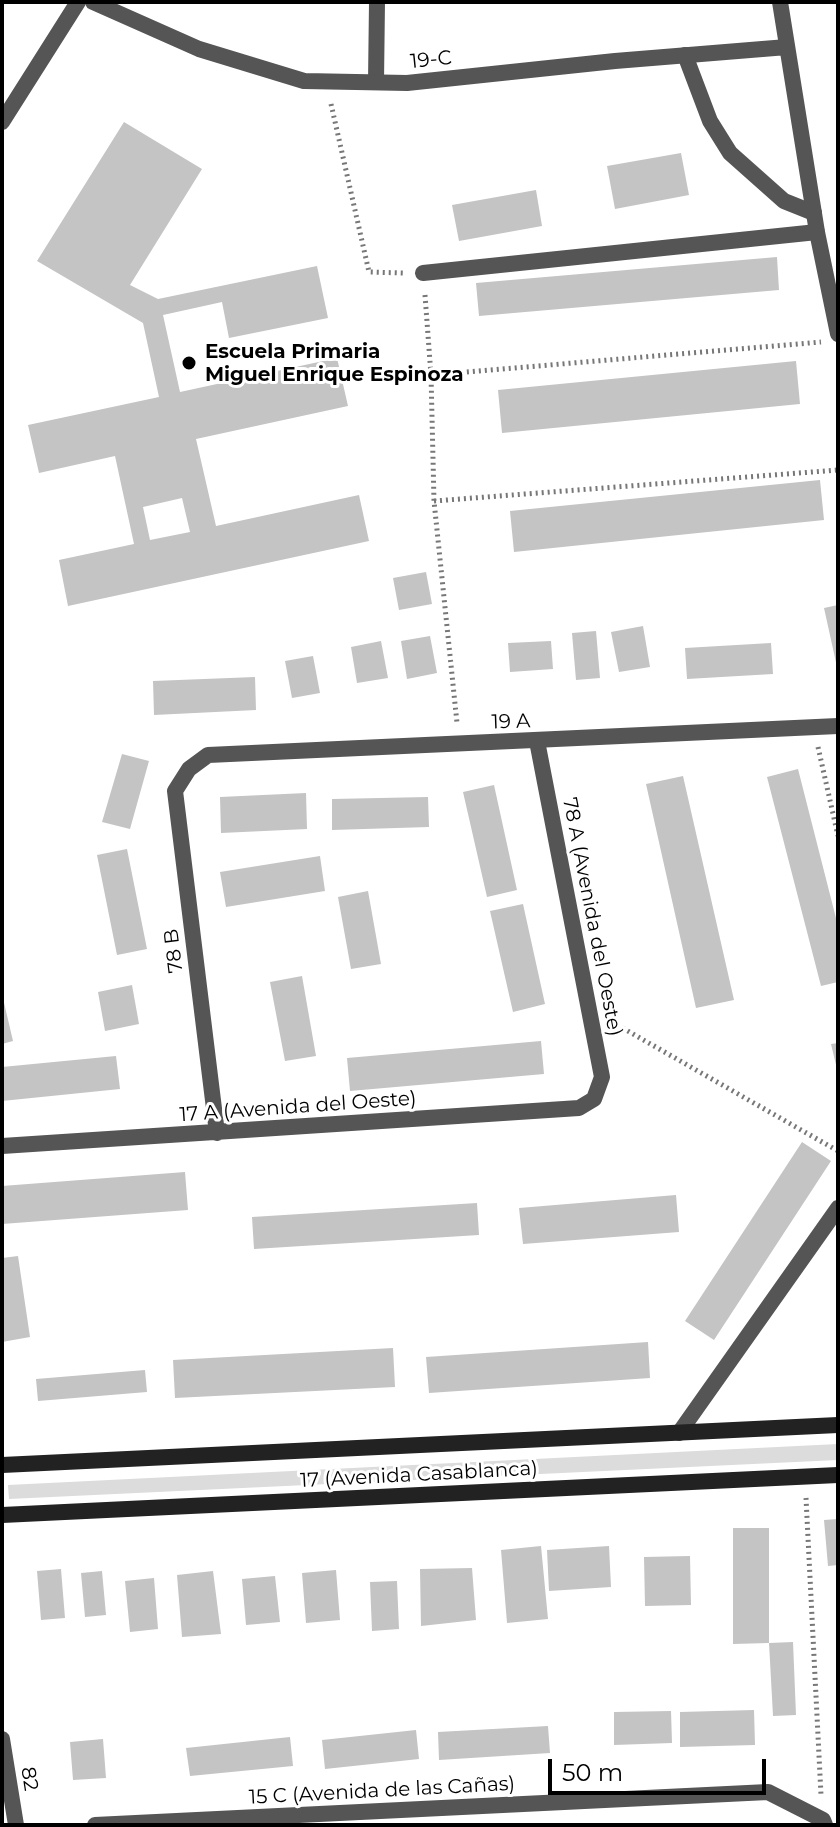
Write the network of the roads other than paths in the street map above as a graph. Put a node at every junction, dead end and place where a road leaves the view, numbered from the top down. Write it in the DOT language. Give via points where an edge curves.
graph roads {
  1 [pos="78,2"];
  2 [pos="93,2"];
  3 [pos="377,2"];
  4 [pos="780,2"];
  5 [pos="787,47"];
  6 [pos="685,55"];
  7 [pos="376,82"];
  8 [pos="2,122"];
  9 [pos="814,213"];
  10 [pos="817,232"];
  11 [pos="423,273"];
  12 [pos="830,338"];
  13 [pos="838,726"];
  14 [pos="537,741"];
  15 [pos="189,769"];
  16 [pos="594,1099"];
  17 [pos="217,1133"];
  18 [pos="2,1146"];
  19 [pos="838,1208"];
  20 [pos="838,1425"];
  21 [pos="679,1433"];
  22 [pos="2,1465"];
  23 [pos="838,1475"];
  24 [pos="2,1515"];
  25 [pos="2,1739"];
  26 [pos="824,1823"];
  27 [pos="16,1825"];
  28 [pos="95,1825"];
  1 -- 8 [label="street"];
  2 -- 7 [label="street, 19-C" via="199,49 304,81"];
  3 -- 7 [label="street"];
  4 -- 5 [label="street"];
  5 -- 6 [label="street, 19-C"];
  5 -- 9 [label="street"];
  6 -- 7 [label="street, 19-C"];
  6 -- 9 [label="street" via="710,121 730,153 784,201"];
  9 -- 10 [label="street"];
  10 -- 11 [label="street"];
  10 -- 12 [label="street"];
  13 -- 14 [label="street, 19 A"];
  14 -- 15 [label="street, 19 A" via="208,755"];
  14 -- 16 [label="street, 78 A (Avenida del Oeste)" via="602,1077"];
  15 -- 17 [label="street, 78 B" via="175,791"];
  16 -- 17 [label="street, 17 A (Avenida del Oeste)" via="579,1108"];
  17 -- 18 [label="street, 17 A (Avenida del Oeste)"];
  19 -- 21 [label="street"];
  20 -- 21 [label="main road, 17 (Avenida Casablanca)"];
  21 -- 22 [label="main road, 17 (Avenida Casablanca)"];
  23 -- 24 [label="main road, 17 (Avenida Casablanca)"];
  25 -- 27 [label="street, 82"];
  26 -- 28 [label="street, 15 C (Avenida de las Cañas)" via="768,1792"];
}
